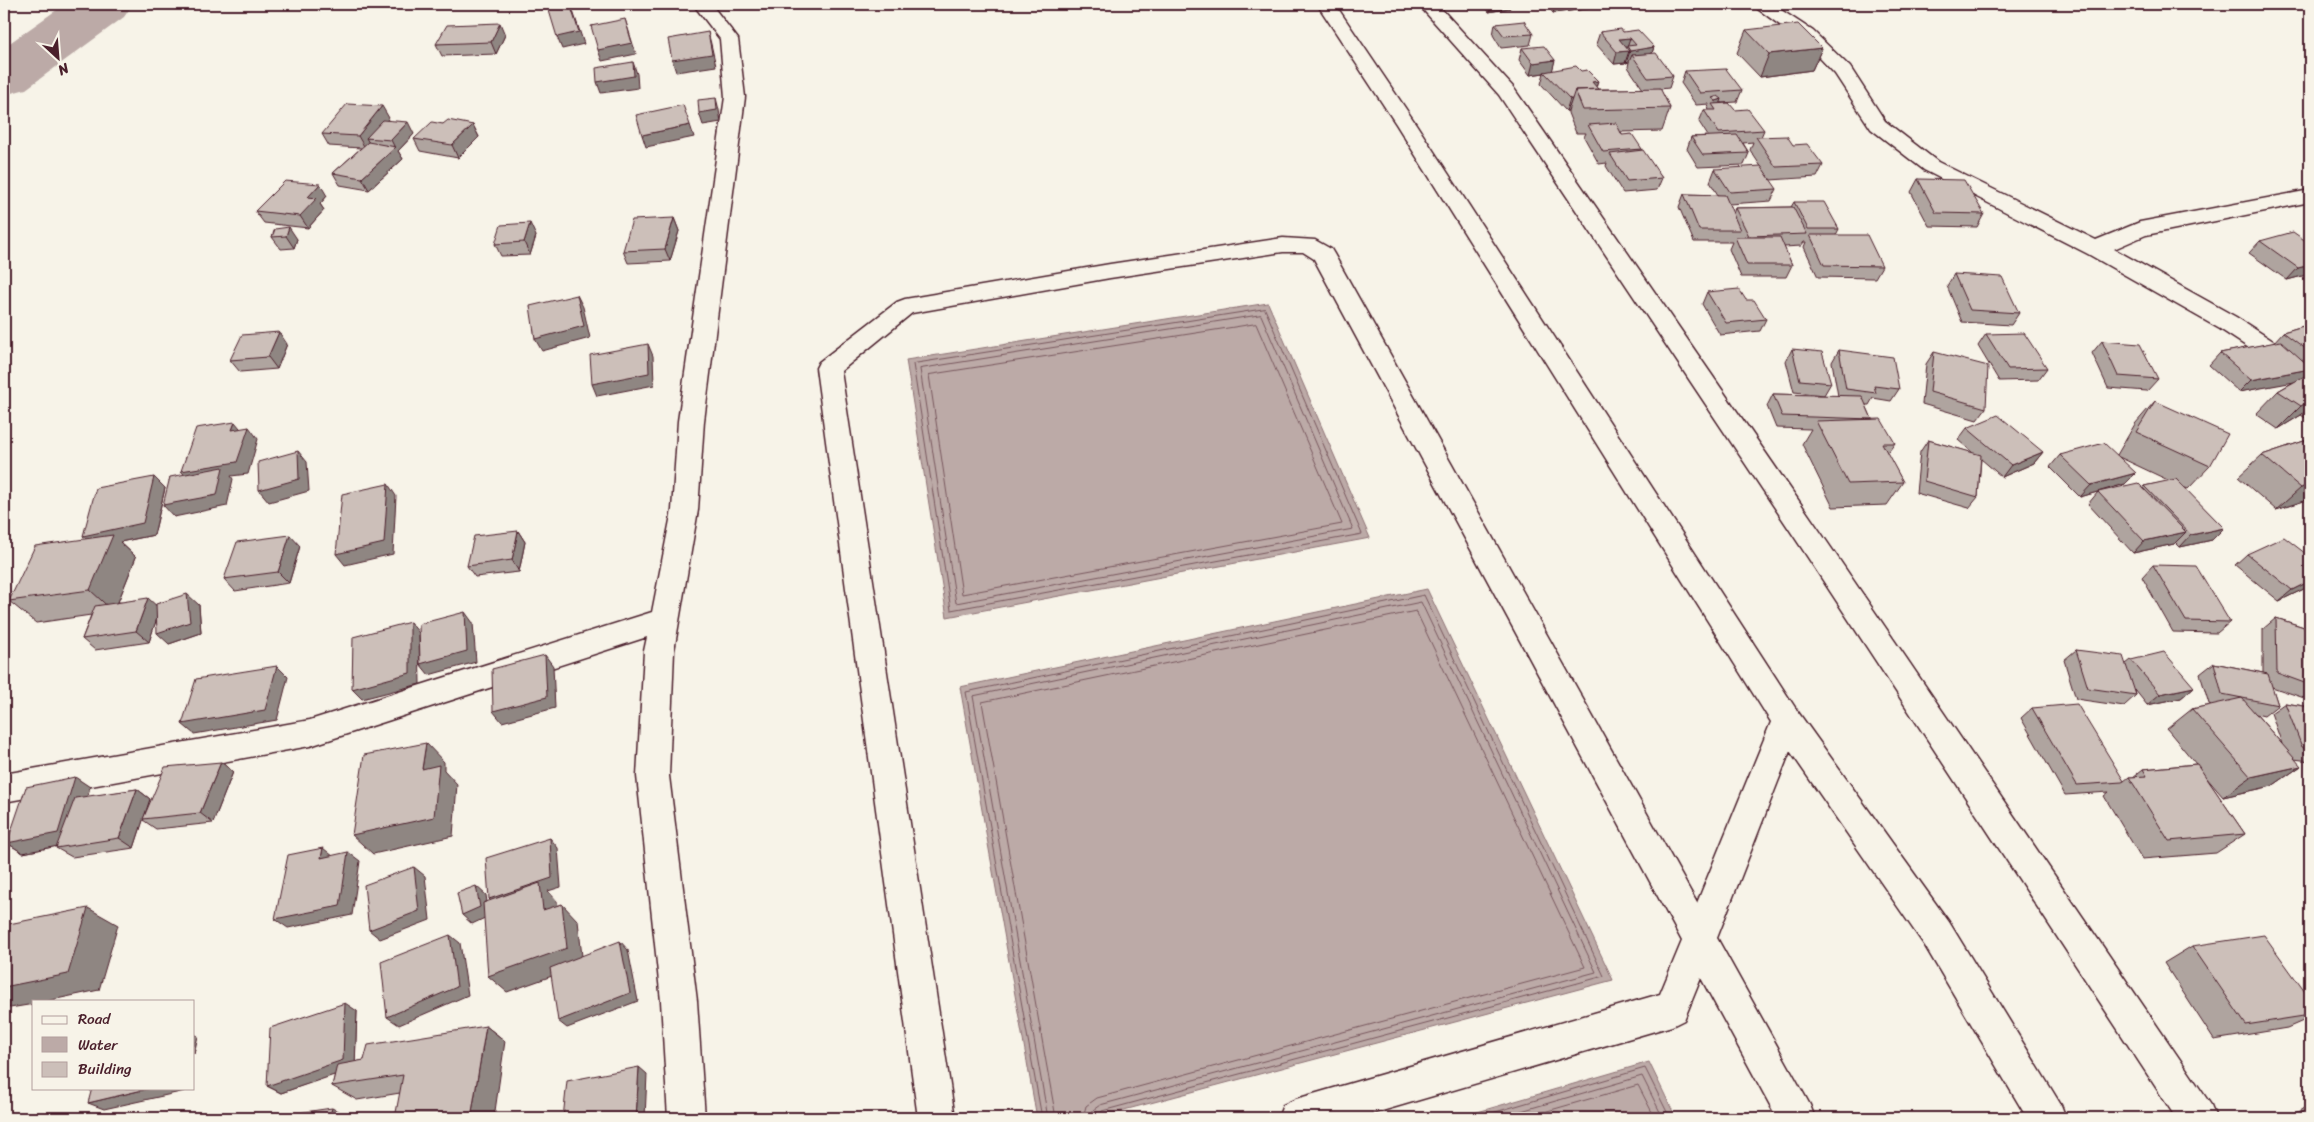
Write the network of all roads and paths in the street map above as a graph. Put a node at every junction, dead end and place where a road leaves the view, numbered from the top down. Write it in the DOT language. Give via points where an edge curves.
graph roads {
  1 [pos="702,4"];
  2 [pos="1326,4"];
  3 [pos="1427,4"];
  4 [pos="1760,4"];
  5 [pos="2310,196"];
  6 [pos="2096,249"];
  7 [pos="2310,376"];
  8 [pos="665,620"];
  9 [pos="1787,722"];
  10 [pos="4,788"];
  11 [pos="1699,940"];
  12 [pos="686,1118"];
  13 [pos="936,1118"];
  14 [pos="1296,1118"];
  15 [pos="1797,1118"];
  16 [pos="2048,1118"];
  17 [pos="2198,1118"];
  1 -- 8 [label="street" via="729,39 735,98 691,421 685,510"];
  2 -- 9 [label="street"];
  3 -- 17 [label="street" via="1506,91"];
  4 -- 6 [label="street" via="1825,52 1842,71 1878,125 1931,166"];
  5 -- 6 [label="street" via="2140,229"];
  6 -- 7 [label="street" via="2228,323"];
  8 -- 10 [label="street" via="310,733"];
  8 -- 12 [label="street" via="659,651 653,776 679,1001"];
  9 -- 11 [label="street"];
  9 -- 16 [label="street" via="1937,934"];
  11 -- 13 [label="street" via="1323,254 1307,245 1283,246 1110,271 905,307 828,368"];
  11 -- 14 [label="street" via="1672,1008"];
  11 -- 15 [label="street"];
}
